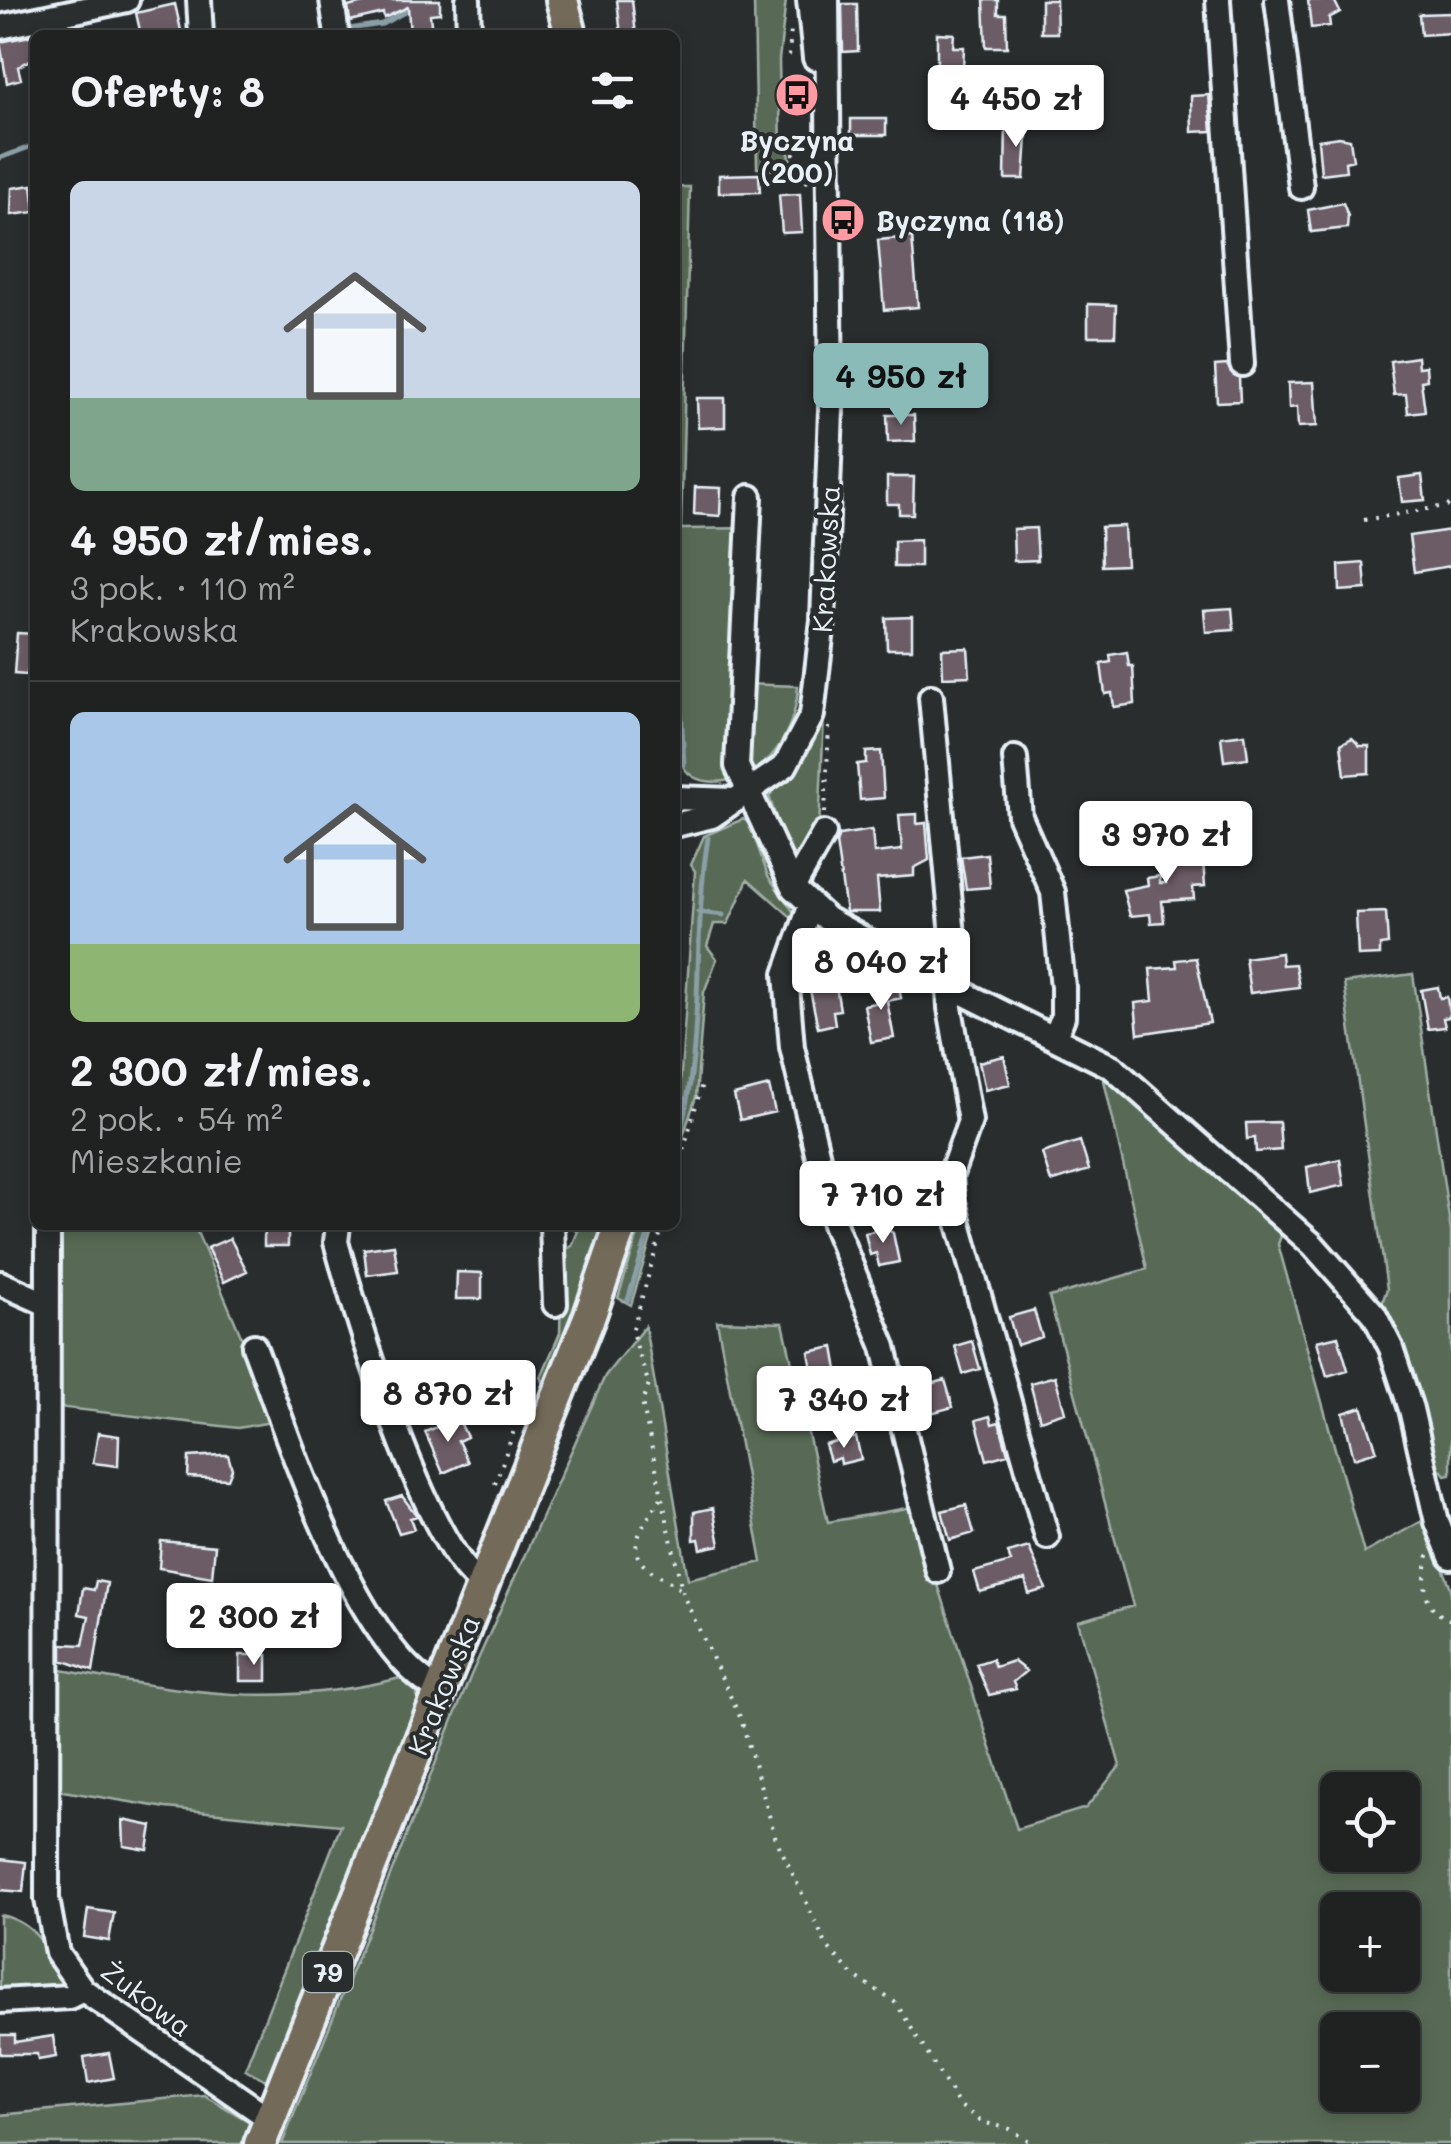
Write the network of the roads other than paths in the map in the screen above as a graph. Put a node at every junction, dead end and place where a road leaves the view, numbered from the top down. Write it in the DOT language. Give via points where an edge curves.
graph roads {
  1 [pos="127,0"];
  2 [pos="199,0"];
  3 [pos="332,0"];
  4 [pos="468,0"];
  5 [pos="562,0"];
  6 [pos="809,0"];
  7 [pos="827,0"];
  8 [pos="1218,0"];
  9 [pos="1278,0"];
  10 [pos="0,26"];
  11 [pos="201,30"];
  12 [pos="336,30"];
  13 [pos="469,30"];
  14 [pos="570,30"];
  15 [pos="828,165"];
  16 [pos="1300,188"];
  17 [pos="1242,364"];
  18 [pos="750,497"];
  19 [pos="931,697"];
  20 [pos="1015,758"];
  21 [pos="744,796"];
  22 [pos="680,798"];
  23 [pos="680,824"];
  24 [pos="824,833"];
  25 [pos="794,888"];
  26 [pos="810,906"];
  27 [pos="948,986"];
  28 [pos="1056,1038"];
  29 [pos="48,1230"];
  30 [pos="337,1230"];
  31 [pos="552,1230"];
  32 [pos="619,1230"];
  33 [pos="0,1282"];
  34 [pos="48,1304"];
  35 [pos="555,1304"];
  36 [pos="254,1346"];
  37 [pos="1440,1487"];
  38 [pos="1047,1537"];
  39 [pos="1451,1557"];
  40 [pos="938,1572"];
  41 [pos="483,1584"];
  42 [pos="441,1691"];
  43 [pos="83,1990"];
  44 [pos="0,2001"];
  45 [pos="265,2131"];
  1 -- 10 [label="street"];
  2 -- 11 [label="street"];
  3 -- 12 [label="street"];
  4 -- 13 [label="street"];
  5 -- 14 [label="main road"];
  6 -- 15 [label="street, Krakowska"];
  7 -- 15 [label="street, Krakowska"];
  8 -- 17 [label="street"];
  9 -- 16 [label="street"];
  15 -- 21 [label="street, Krakowska" via="832,410 818,676 802,742 785,766"];
  18 -- 21 [label="street" via="736,717"];
  19 -- 27 [label="street" via="955,958"];
  20 -- 28 [label="street" via="1020,817 1053,892 1063,987"];
  21 -- 22 [label="street"];
  21 -- 23 [label="street, Krakowska" via="712,816"];
  21 -- 25 [label="street"];
  24 -- 25 [label="street"];
  25 -- 26 [label="street"];
  26 -- 27 [label="street"];
  26 -- 40 [label="street" via="786,974 792,1048 834,1224 884,1347"];
  27 -- 28 [label="street"];
  27 -- 38 [label="street" via="970,1121 950,1177 952,1199"];
  28 -- 37 [label="street" via="1132,1080 1344,1276 1391,1348"];
  29 -- 34 [label="street, Żukowa"];
  30 -- 41 [label="street" via="348,1287 392,1412 456,1562"];
  31 -- 35 [label="street"];
  32 -- 41 [label="main road, Krakowska / 79"];
  33 -- 34 [label="street"];
  34 -- 43 [label="street, Żukowa" via="47,1899 57,1953"];
  36 -- 42 [label="street" via="320,1516 358,1593 389,1648 422,1682"];
  37 -- 39 [label="street" via="1437,1522"];
  41 -- 42 [label="main road, Krakowska / 79"];
  42 -- 45 [label="main road, Krakowska / 79"];
  43 -- 44 [label="street"];
  43 -- 45 [label="street, Żukowa"];
}
